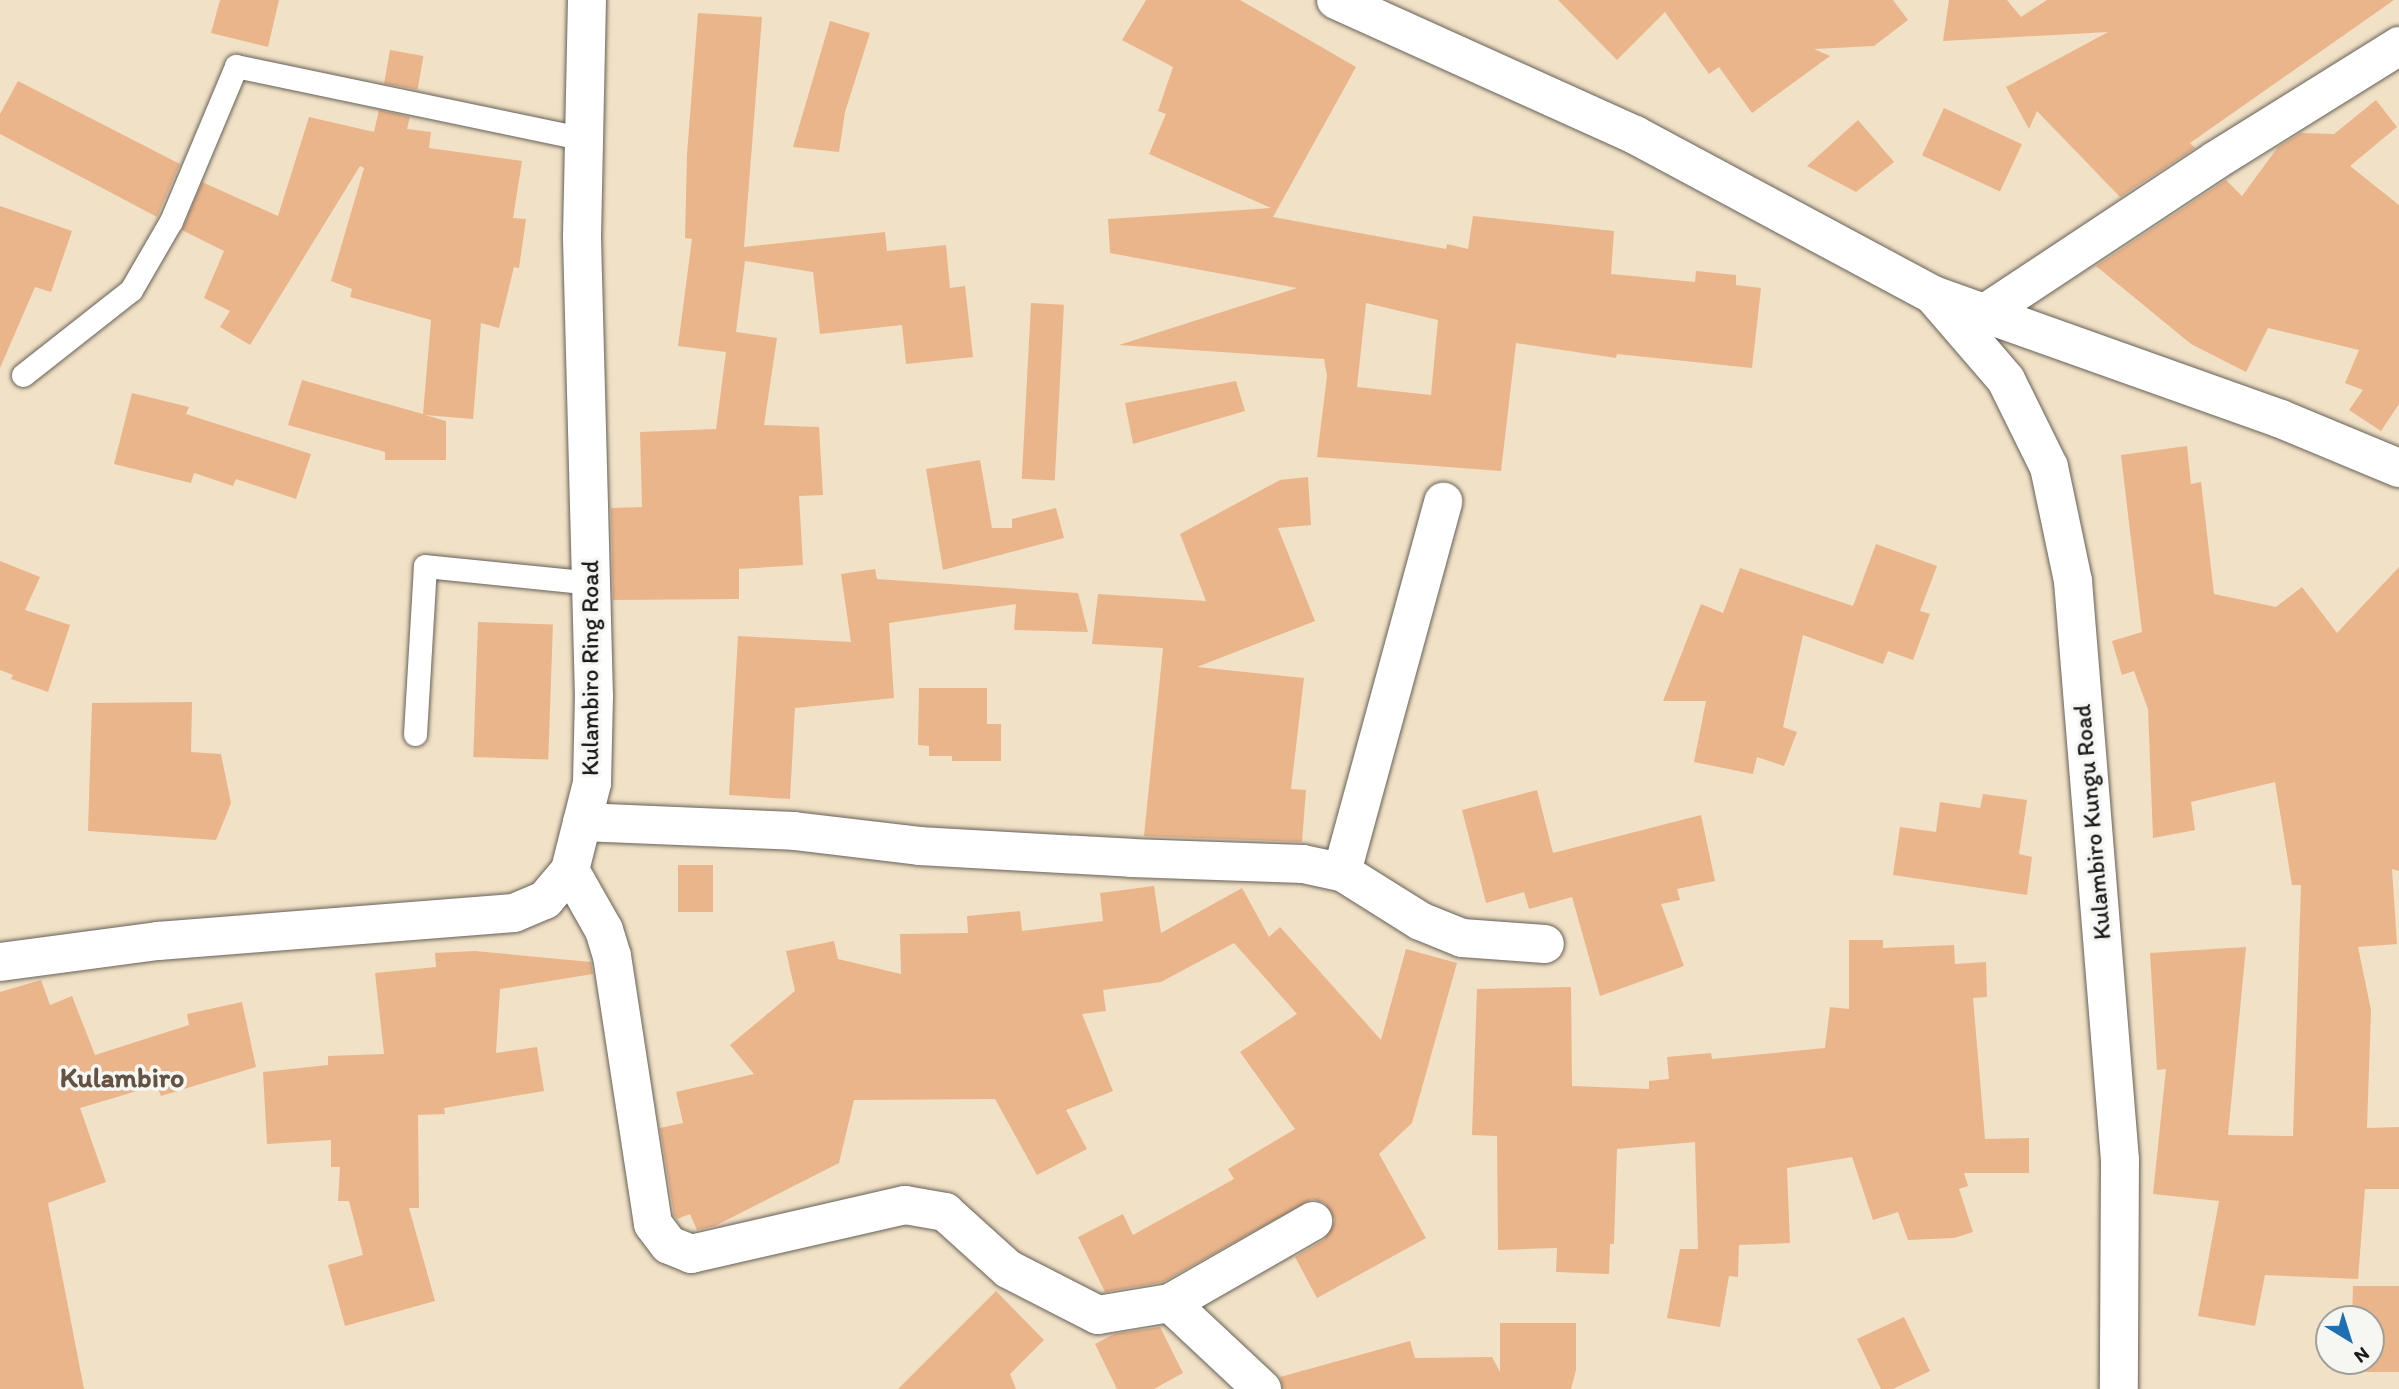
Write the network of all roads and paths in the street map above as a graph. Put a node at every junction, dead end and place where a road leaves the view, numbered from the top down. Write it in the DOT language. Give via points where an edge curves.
graph roads {
  1 [pos="587,0"];
  2 [pos="1336,0"];
  3 [pos="2399,46"];
  4 [pos="584,139"];
  5 [pos="1933,295"];
  6 [pos="1988,311"];
  7 [pos="23,375"];
  8 [pos="2399,468"];
  9 [pos="1443,502"];
  10 [pos="591,583"];
  11 [pos="415,734"];
  12 [pos="582,822"];
  13 [pos="570,870"];
  14 [pos="1342,872"];
  15 [pos="1545,944"];
  16 [pos="0,962"];
  17 [pos="1313,1221"];
  18 [pos="1170,1303"];
  19 [pos="1262,1389"];
  20 [pos="2119,1389"];
  1 -- 4 [label="street, Kulambiro Ring Road"];
  2 -- 5 [label="street" via="1635,135"];
  3 -- 6 [label="street"];
  4 -- 7 [label="lane" via="236,66 171,221 131,290"];
  4 -- 10 [label="street, Kulambiro Ring Road"];
  5 -- 6 [label="street"];
  5 -- 20 [label="street, Kulambiro Kungu Road" via="2006,380 2049,467 2073,581 2120,1160"];
  6 -- 8 [label="street" via="2281,419"];
  9 -- 14 [label="street"];
  10 -- 11 [label="lane" via="425,566"];
  10 -- 12 [label="street, Kulambiro Ring Road" via="592,782"];
  12 -- 13 [label="street, Kulambiro Ring Road"];
  12 -- 14 [label="street" via="794,831 919,846 1104,857 1303,864"];
  13 -- 16 [label="street, Kulambiro Ring Road" via="545,900 514,913 158,941"];
  13 -- 18 [label="street" via="604,930 612,956 653,1224 669,1245 691,1254 905,1205 945,1212 1008,1269 1098,1315"];
  14 -- 15 [label="street" via="1420,921 1462,938"];
  17 -- 18 [label="street"];
  18 -- 19 [label="street"];
}
